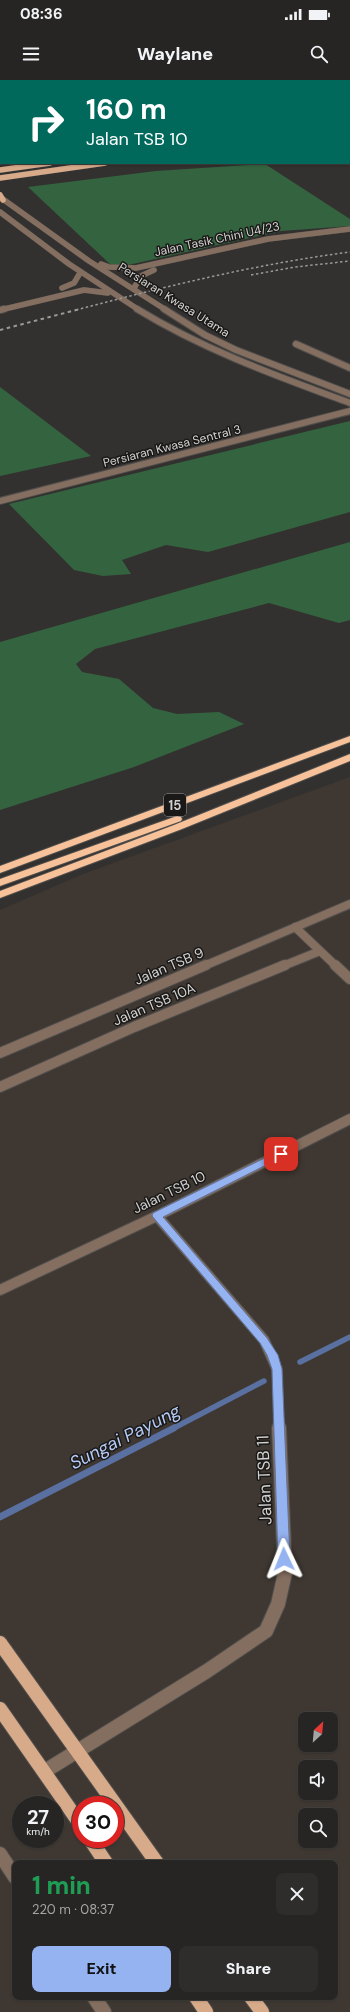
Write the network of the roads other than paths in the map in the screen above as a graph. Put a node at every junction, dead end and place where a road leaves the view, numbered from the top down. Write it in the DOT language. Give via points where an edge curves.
graph roads {
  1 [pos="42,164"];
  2 [pos="98,164"];
  3 [pos="0,169"];
  4 [pos="26,174"];
  5 [pos="0,178"];
  6 [pos="1,185"];
  7 [pos="1,197"];
  8 [pos="0,212"];
  9 [pos="350,229"];
  10 [pos="350,234"];
  11 [pos="89,260"];
  12 [pos="80,273"];
  13 [pos="134,288"];
  14 [pos="112,294"];
  15 [pos="0,304"];
  16 [pos="0,310"];
  17 [pos="296,344"];
  18 [pos="350,368"];
  19 [pos="350,394"];
  20 [pos="348,401"];
  21 [pos="350,411"];
  22 [pos="0,501"];
  23 [pos="350,739"];
  24 [pos="350,757"];
  25 [pos="284,784"];
  26 [pos="0,870"];
  27 [pos="0,883"];
  28 [pos="0,895"];
  29 [pos="350,904"];
  30 [pos="295,927"];
  31 [pos="320,951"];
  32 [pos="350,979"];
  33 [pos="0,1053"];
  34 [pos="0,1087"];
  35 [pos="350,1119"];
  36 [pos="157,1216"];
  37 [pos="0,1290"];
  38 [pos="0,1643"];
  39 [pos="0,1709"];
  40 [pos="78,1751"];
  41 [pos="45,1771"];
  42 [pos="72,1812"];
  43 [pos="96,1848"];
  44 [pos="0,1854"];
  45 [pos="104,1860"];
  46 [pos="155,1860"];
  47 [pos="12,1872"];
  48 [pos="96,2000"];
  49 [pos="198,2000"];
  50 [pos="253,2000"];
  51 [pos="104,2012"];
  52 [pos="206,2012"];
  53 [pos="262,2012"];
  1 -- 3 [label="main road"];
  2 -- 4 [label="main road"];
  4 -- 5 [label="main road"];
  4 -- 6 [label="main road"];
  7 -- 11 [label="street, Persiaran Kwasa Utama"];
  8 -- 12 [label="street, Persiaran Kwasa Utama"];
  9 -- 11 [label="street, Jalan Tasik Chini U4/23" via="268,239 136,268 109,267"];
  10 -- 13 [label="street, Jalan Tasik Chini U4/23" via="253,247 156,269 144,272 138,277"];
  11 -- 13 [label="street, Persiaran Kwasa Utama"];
  12 -- 14 [label="street, Persiaran Kwasa Utama"];
  12 -- 15 [label="street" via="78,280 73,284"];
  13 -- 19 [label="street, Persiaran Kwasa Utama" via="205,335 236,350"];
  14 -- 16 [label="street" via="96,291 72,292"];
  14 -- 20 [label="street, Persiaran Kwasa Utama" via="192,339 257,368"];
  17 -- 18 [label="street"];
  21 -- 22 [label="street, Persiaran Kwasa Sentral 3"];
  23 -- 26 [label="highway, 15"];
  24 -- 25 [label="highway, 15"];
  25 -- 27 [label="highway" via="262,786"];
  25 -- 28 [label="highway, 15"];
  29 -- 30 [label="street, Jalan TSB 9"];
  30 -- 31 [label="street"];
  30 -- 33 [label="street, Jalan TSB 9"];
  31 -- 32 [label="street"];
  31 -- 34 [label="street, Jalan TSB 10A" via="134,1027"];
  35 -- 36 [label="street, Jalan TSB 10"];
  36 -- 37 [label="street, Jalan TSB 10"];
  36 -- 40 [label="street, Jalan TSB 11" via="264,1340 272,1355 277,1369 285,1573 278,1604 266,1631"];
  38 -- 40 [label="main road"];
  39 -- 41 [label="main road"];
  40 -- 41 [label="street, Jalan TSB 11"];
  40 -- 46 [label="main road"];
  41 -- 42 [label="main road"];
  43 -- 45 [label="main road"];
  44 -- 47 [label="street"];
  48 -- 51 [label="street"];
  49 -- 52 [label="main road"];
  50 -- 53 [label="main road"];
}
